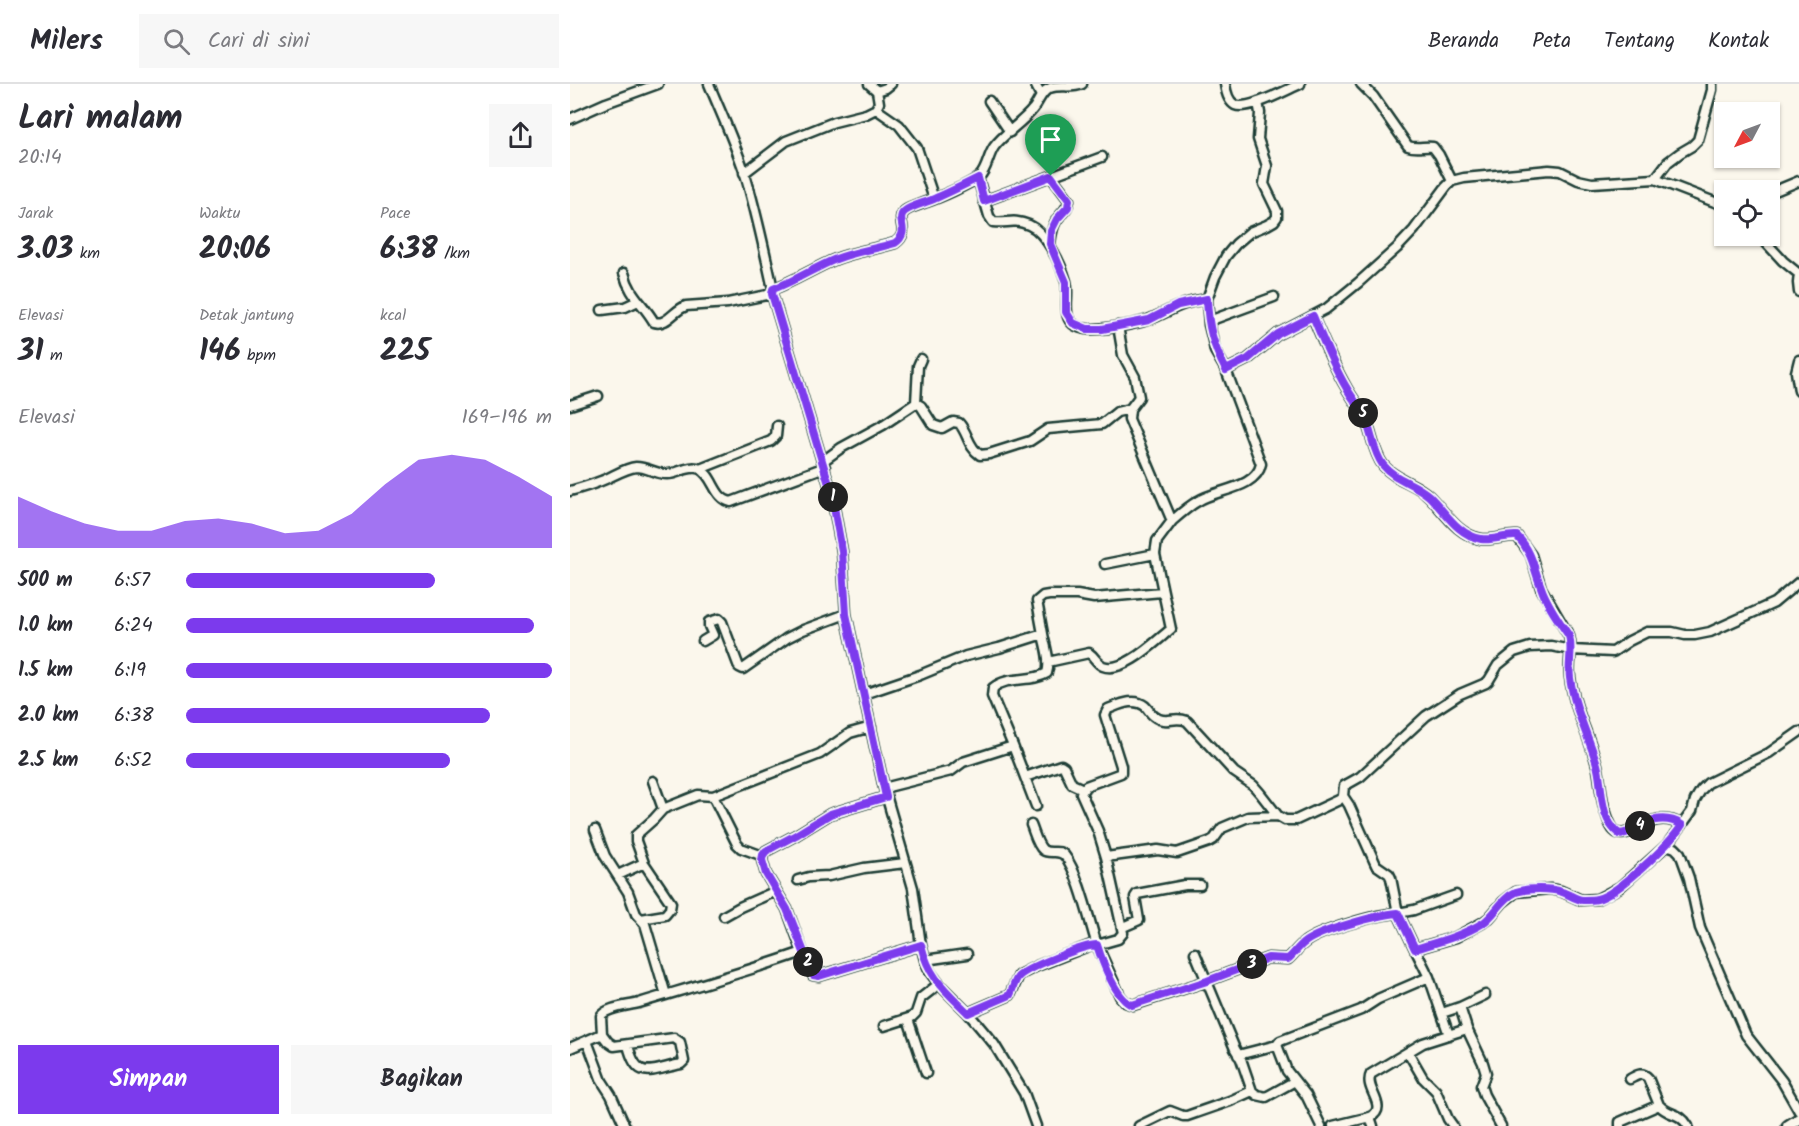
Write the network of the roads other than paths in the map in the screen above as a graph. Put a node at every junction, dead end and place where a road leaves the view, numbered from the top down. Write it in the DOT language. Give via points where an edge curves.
graph roads {
  1 [pos="658,84"];
  2 [pos="709,84"];
  3 [pos="869,84"];
  4 [pos="891,84"];
  5 [pos="1035,84"];
  6 [pos="1082,84"];
  7 [pos="1225,84"];
  8 [pos="1300,84"];
  9 [pos="1361,84"];
  10 [pos="1712,84"];
  11 [pos="877,91"];
  12 [pos="1041,96"];
  13 [pos="989,101"];
  14 [pos="1258,102"];
  15 [pos="876,110"];
  16 [pos="570,119"];
  17 [pos="1010,132"];
  18 [pos="1102,157"];
  19 [pos="744,173"];
  20 [pos="1051,176"];
  21 [pos="978,178"];
  22 [pos="1655,179"];
  23 [pos="1452,181"];
  24 [pos="1799,181"];
  25 [pos="1780,189"];
  26 [pos="934,199"];
  27 [pos="984,201"];
  28 [pos="1714,202"];
  29 [pos="1050,244"];
  30 [pos="1769,246"];
  31 [pos="624,273"];
  32 [pos="1799,274"];
  33 [pos="772,291"];
  34 [pos="1799,292"];
  35 [pos="1274,297"];
  36 [pos="1207,299"];
  37 [pos="638,301"];
  38 [pos="602,310"];
  39 [pos="1313,316"];
  40 [pos="1209,321"];
  41 [pos="1118,326"];
  42 [pos="921,359"];
  43 [pos="1799,360"];
  44 [pos="1226,370"];
  45 [pos="1799,391"];
  46 [pos="598,396"];
  47 [pos="916,403"];
  48 [pos="570,405"];
  49 [pos="1130,409"];
  50 [pos="777,426"];
  51 [pos="824,464"];
  52 [pos="700,469"];
  53 [pos="570,491"];
  54 [pos="1172,521"];
  55 [pos="1155,554"];
  56 [pos="1105,564"];
  57 [pos="1799,582"];
  58 [pos="1162,592"];
  59 [pos="846,614"];
  60 [pos="1043,634"];
  61 [pos="704,641"];
  62 [pos="1571,650"];
  63 [pos="1048,662"];
  64 [pos="864,694"];
  65 [pos="871,727"];
  66 [pos="1799,732"];
  67 [pos="1013,747"];
  68 [pos="1025,777"];
  69 [pos="654,781"];
  70 [pos="1083,789"];
  71 [pos="885,792"];
  72 [pos="713,796"];
  73 [pos="1343,796"];
  74 [pos="1036,806"];
  75 [pos="663,809"];
  76 [pos="1278,816"];
  77 [pos="1031,825"];
  78 [pos="1682,825"];
  79 [pos="595,830"];
  80 [pos="1667,845"];
  81 [pos="763,855"];
  82 [pos="1106,857"];
  83 [pos="644,863"];
  84 [pos="905,863"];
  85 [pos="618,875"];
  86 [pos="798,880"];
  87 [pos="1200,885"];
  88 [pos="776,891"];
  89 [pos="1456,895"];
  90 [pos="1398,913"];
  91 [pos="724,916"];
  92 [pos="641,919"];
  93 [pos="1123,927"];
  94 [pos="921,945"];
  95 [pos="1097,945"];
  96 [pos="1415,949"];
  97 [pos="804,953"];
  98 [pos="1195,953"];
  99 [pos="967,954"];
  100 [pos="925,960"];
  101 [pos="1429,977"];
  102 [pos="1207,981"];
  103 [pos="939,984"];
  104 [pos="666,995"];
  105 [pos="1485,995"];
  106 [pos="1460,1007"];
  107 [pos="968,1013"];
  108 [pos="1442,1013"];
  109 [pos="908,1019"];
  110 [pos="884,1026"];
  111 [pos="1467,1029"];
  112 [pos="602,1034"];
  113 [pos="1449,1035"];
  114 [pos="587,1041"];
  115 [pos="628,1045"];
  116 [pos="1277,1045"];
  117 [pos="570,1048"];
  118 [pos="1408,1052"];
  119 [pos="1238,1055"];
  120 [pos="926,1073"];
  121 [pos="1630,1080"];
  122 [pos="1294,1081"];
  123 [pos="1252,1091"];
  124 [pos="1659,1106"];
  125 [pos="1799,1112"];
  126 [pos="1799,1119"];
  127 [pos="1372,1122"];
  128 [pos="625,1126"];
  129 [pos="1036,1126"];
  130 [pos="1139,1126"];
  131 [pos="1321,1126"];
  132 [pos="1333,1126"];
  133 [pos="1454,1126"];
  134 [pos="1501,1126"];
  135 [pos="1620,1126"];
  136 [pos="1688,1126"];
  137 [pos="1788,1126"];
  1 -- 16 [label="street"];
  2 -- 19 [label="street"];
  3 -- 11 [label="street"];
  4 -- 11 [label="street"];
  5 -- 12 [label="street"];
  6 -- 12 [label="street" via="1051,88"];
  7 -- 14 [label="street" via="1233,104"];
  8 -- 14 [label="street"];
  9 -- 23 [label="street" via="1408,146 1433,147"];
  10 -- 22 [label="street" via="1698,140 1668,162"];
  11 -- 15 [label="street"];
  12 -- 17 [label="street"];
  13 -- 17 [label="street"];
  14 -- 36 [label="street" via="1258,139 1267,166 1264,184 1277,217 1236,244 1226,256"];
  15 -- 19 [label="street" via="786,141"];
  15 -- 26 [label="street" via="899,125 917,148"];
  17 -- 21 [label="street" via="992,149"];
  18 -- 20 [label="street"];
  19 -- 33 [label="street"];
  20 -- 27 [label="street"];
  20 -- 29 [label="street" via="1069,200 1051,231"];
  21 -- 26 [label="street"];
  21 -- 27 [label="street"];
  22 -- 23 [label="street" via="1592,183 1549,170"];
  22 -- 28 [label="street"];
  23 -- 39 [label="street" via="1397,248"];
  24 -- 25 [label="street"];
  26 -- 33 [label="street" via="902,214 904,234 895,243 850,253"];
  27 -- 29 [label="street" via="993,222 1031,225"];
  29 -- 41 [label="street" via="1066,282 1069,319 1087,329"];
  30 -- 32 [label="street"];
  31 -- 37 [label="street"];
  32 -- 34 [label="street"];
  33 -- 37 [label="street" via="728,303 686,306 660,324"];
  33 -- 51 [label="street"];
  35 -- 40 [label="street"];
  36 -- 40 [label="street"];
  36 -- 41 [label="street" via="1178,305 1149,320"];
  37 -- 38 [label="street"];
  39 -- 44 [label="street" via="1278,334 1248,359"];
  39 -- 62 [label="street" via="1364,415 1382,463 1429,495 1468,534 1480,539 1517,536 1531,555 1541,588 1569,636"];
  40 -- 44 [label="street" via="1215,351"];
  41 -- 49 [label="street" via="1139,397"];
  42 -- 47 [label="street"];
  43 -- 45 [label="street"];
  44 -- 54 [label="street" via="1261,464 1260,471 1242,484 1199,501"];
  46 -- 48 [label="street"];
  47 -- 49 [label="street" via="933,425 942,428 959,423 971,447 980,455 1030,441 1048,429 1102,424 1117,412"];
  47 -- 51 [label="street" via="832,454"];
  49 -- 54 [label="street" via="1134,435"];
  50 -- 52 [label="street" via="771,441"];
  51 -- 52 [label="street" via="730,502 724,501"];
  51 -- 59 [label="street" via="840,540"];
  52 -- 53 [label="street" via="658,474 634,467"];
  54 -- 55 [label="street" via="1157,541"];
  55 -- 56 [label="street"];
  55 -- 58 [label="street"];
  57 -- 62 [label="street" via="1768,606 1710,632 1647,632 1613,652"];
  58 -- 60 [label="street" via="1094,598 1043,596 1037,601"];
  58 -- 63 [label="street" via="1172,629 1132,659 1105,667 1089,653"];
  59 -- 61 [label="street" via="787,638 743,669 719,619 710,622 713,635"];
  59 -- 64 [label="street"];
  60 -- 63 [label="street"];
  60 -- 64 [label="street" via="966,656"];
  62 -- 73 [label="street" via="1551,646 1514,652 1498,664 1486,683 1460,694 1415,724 1360,777 1344,786"];
  62 -- 78 [label="street" via="1569,676 1597,763 1601,800 1610,824 1619,834 1647,822 1671,819"];
  63 -- 67 [label="street" via="1043,676 1017,679 993,688 992,696"];
  64 -- 65 [label="street"];
  65 -- 71 [label="street"];
  65 -- 72 [label="street" via="850,733 820,754"];
  66 -- 78 [label="street" via="1769,753 1708,783"];
  67 -- 68 [label="street"];
  67 -- 71 [label="street"];
  68 -- 70 [label="street" via="1061,765 1072,784"];
  68 -- 74 [label="street"];
  69 -- 75 [label="street"];
  70 -- 76 [label="street" via="1121,773 1105,712 1137,702 1161,720 1187,721 1234,772 1253,785"];
  70 -- 82 [label="street" via="1081,793"];
  71 -- 81 [label="street" via="830,814"];
  71 -- 84 [label="street"];
  72 -- 75 [label="street" via="698,795"];
  72 -- 81 [label="street" via="737,844"];
  73 -- 76 [label="street" via="1296,820"];
  73 -- 90 [label="street" via="1376,865 1389,874"];
  75 -- 83 [label="street" via="636,835"];
  76 -- 82 [label="street" via="1248,817 1231,823 1209,842 1177,852 1158,850"];
  77 -- 95 [label="street" via="1040,846 1064,854"];
  78 -- 80 [label="street"];
  79 -- 85 [label="street"];
  80 -- 96 [label="street" via="1620,887 1597,899 1581,900 1550,889 1516,892 1482,923 1456,937"];
  80 -- 125 [label="street" via="1680,853 1700,928 1746,1035 1782,1081"];
  81 -- 88 [label="street" via="766,874"];
  82 -- 93 [label="street"];
  83 -- 85 [label="street"];
  83 -- 92 [label="street" via="670,909 665,915"];
  84 -- 86 [label="street"];
  84 -- 94 [label="street" via="913,888"];
  85 -- 92 [label="street"];
  87 -- 93 [label="street" via="1137,894 1139,920"];
  88 -- 91 [label="street"];
  88 -- 97 [label="street"];
  89 -- 90 [label="street"];
  90 -- 96 [label="street"];
  90 -- 102 [label="street" via="1323,932 1304,942 1288,959 1268,958"];
  92 -- 104 [label="street"];
  93 -- 95 [label="street" via="1121,937"];
  94 -- 97 [label="street" via="819,976 813,975"];
  94 -- 100 [label="street"];
  95 -- 102 [label="street" via="1116,988 1125,1002 1132,1005"];
  95 -- 107 [label="street" via="1086,946 1019,975 1010,995"];
  96 -- 101 [label="street"];
  97 -- 104 [label="street"];
  98 -- 102 [label="street"];
  99 -- 100 [label="street"];
  100 -- 103 [label="street"];
  101 -- 108 [label="street"];
  101 -- 116 [label="street"];
  102 -- 119 [label="street"];
  103 -- 107 [label="street"];
  103 -- 109 [label="street" via="921,998 916,1013"];
  104 -- 112 [label="street" via="603,1012"];
  105 -- 106 [label="street"];
  106 -- 108 [label="street"];
  106 -- 111 [label="street"];
  107 -- 129 [label="street" via="1012,1071"];
  108 -- 113 [label="street"];
  109 -- 110 [label="street"];
  109 -- 120 [label="street"];
  111 -- 113 [label="street"];
  111 -- 134 [label="street" via="1486,1073 1482,1083 1484,1095"];
  112 -- 114 [label="street"];
  112 -- 115 [label="street" via="614,1046"];
  113 -- 118 [label="street"];
  114 -- 117 [label="street"];
  114 -- 128 [label="street"];
  115 -- 115 [label="street" via="636,1067 643,1071 684,1061 680,1041 674,1038"];
  116 -- 119 [label="street"];
  116 -- 122 [label="street"];
  118 -- 127 [label="street" via="1371,1074 1368,1080 1378,1111"];
  118 -- 133 [label="street" via="1436,1091"];
  119 -- 123 [label="street"];
  121 -- 124 [label="street" via="1645,1075"];
  122 -- 123 [label="street" via="1266,1097"];
  122 -- 131 [label="street" via="1306,1095"];
  123 -- 130 [label="street" via="1187,1116 1170,1111"];
  124 -- 135 [label="street" via="1620,1122"];
  124 -- 136 [label="street" via="1680,1116"];
  126 -- 137 [label="main road"];
  127 -- 132 [label="street"];
}
